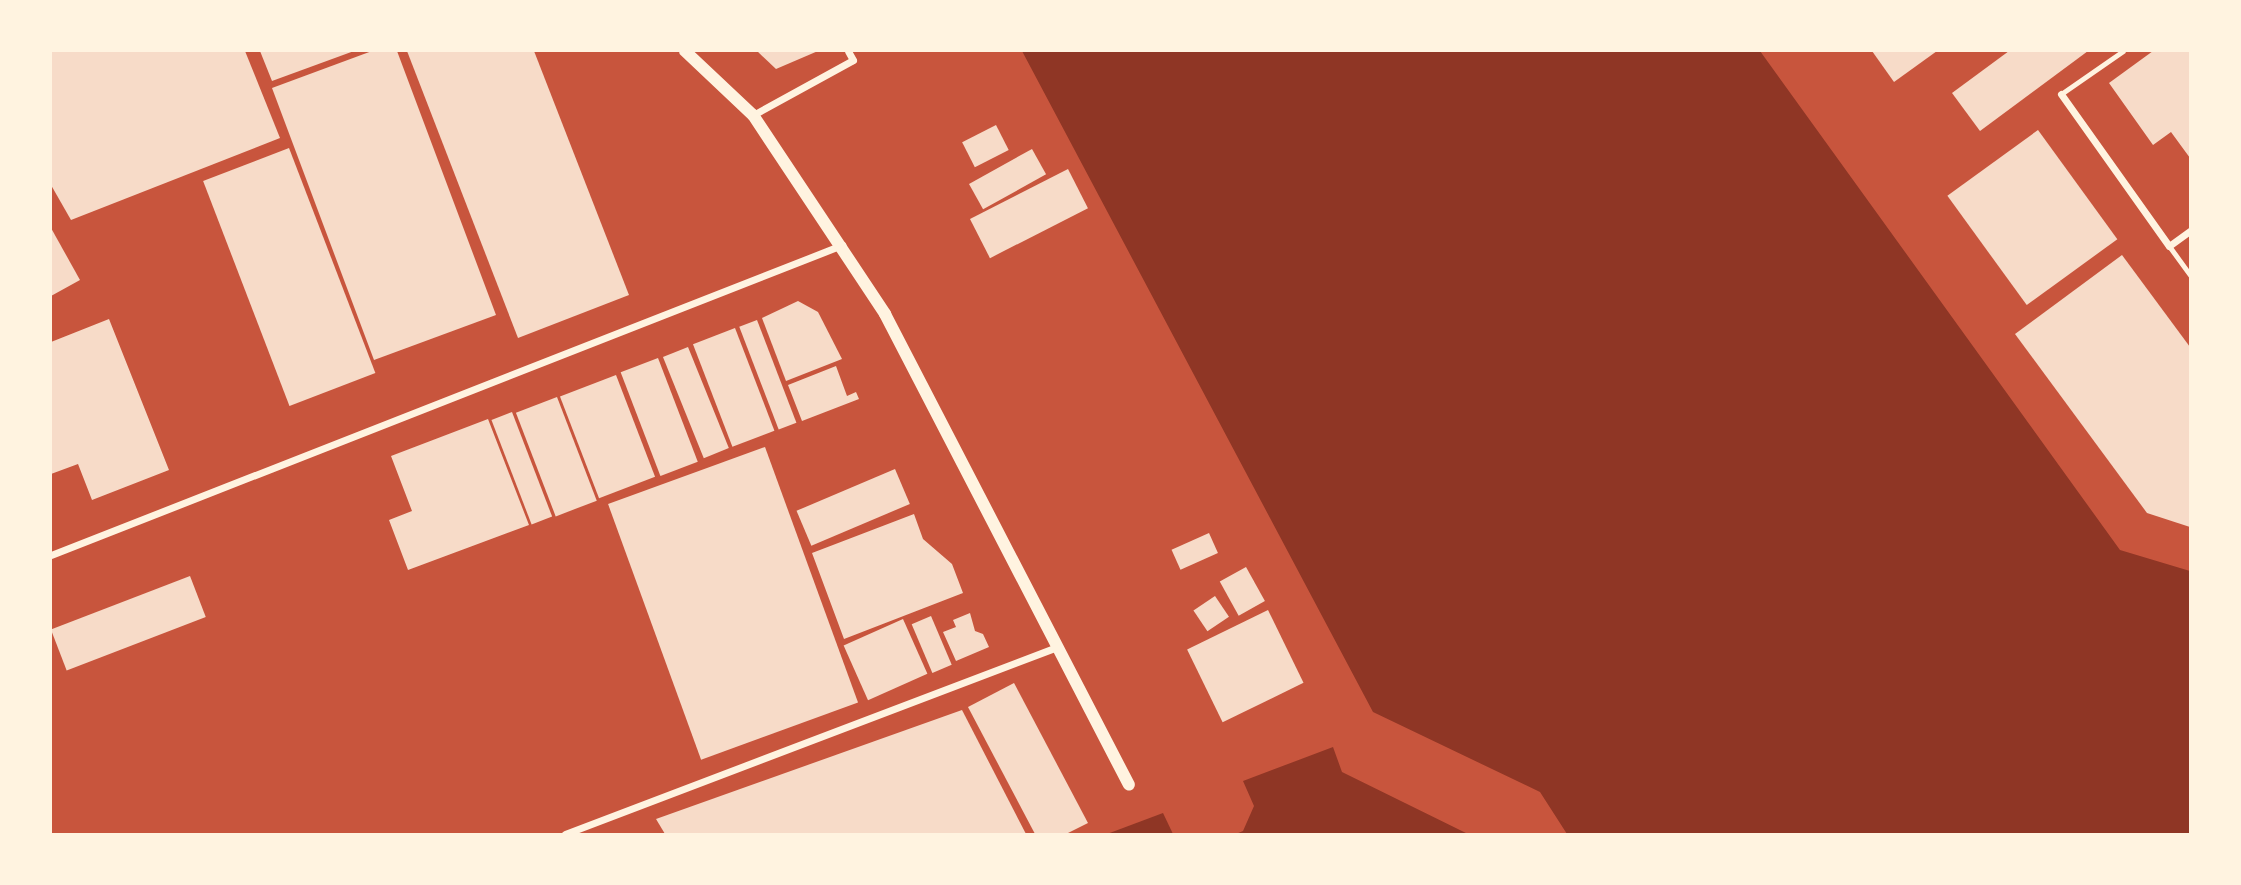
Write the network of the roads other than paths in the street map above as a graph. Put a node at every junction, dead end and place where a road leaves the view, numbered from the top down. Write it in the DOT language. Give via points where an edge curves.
graph roads {
  1 [pos="685,51"];
  2 [pos="848,51"];
  3 [pos="2123,51"];
  4 [pos="2061,94"];
  5 [pos="753,115"];
  6 [pos="2190,231"];
  7 [pos="843,244"];
  8 [pos="2169,246"];
  9 [pos="2190,275"];
  10 [pos="51,555"];
  11 [pos="1057,646"];
  12 [pos="1129,785"];
  13 [pos="565,834"];
  1 -- 5 [label="street"];
  2 -- 5 [label="street" via="853,60"];
  3 -- 4 [label="lane"];
  4 -- 8 [label="street"];
  5 -- 7 [label="street"];
  6 -- 8 [label="street"];
  7 -- 10 [label="street"];
  7 -- 11 [label="street" via="885,314"];
  8 -- 9 [label="lane"];
  11 -- 12 [label="street"];
  11 -- 13 [label="street"];
}
